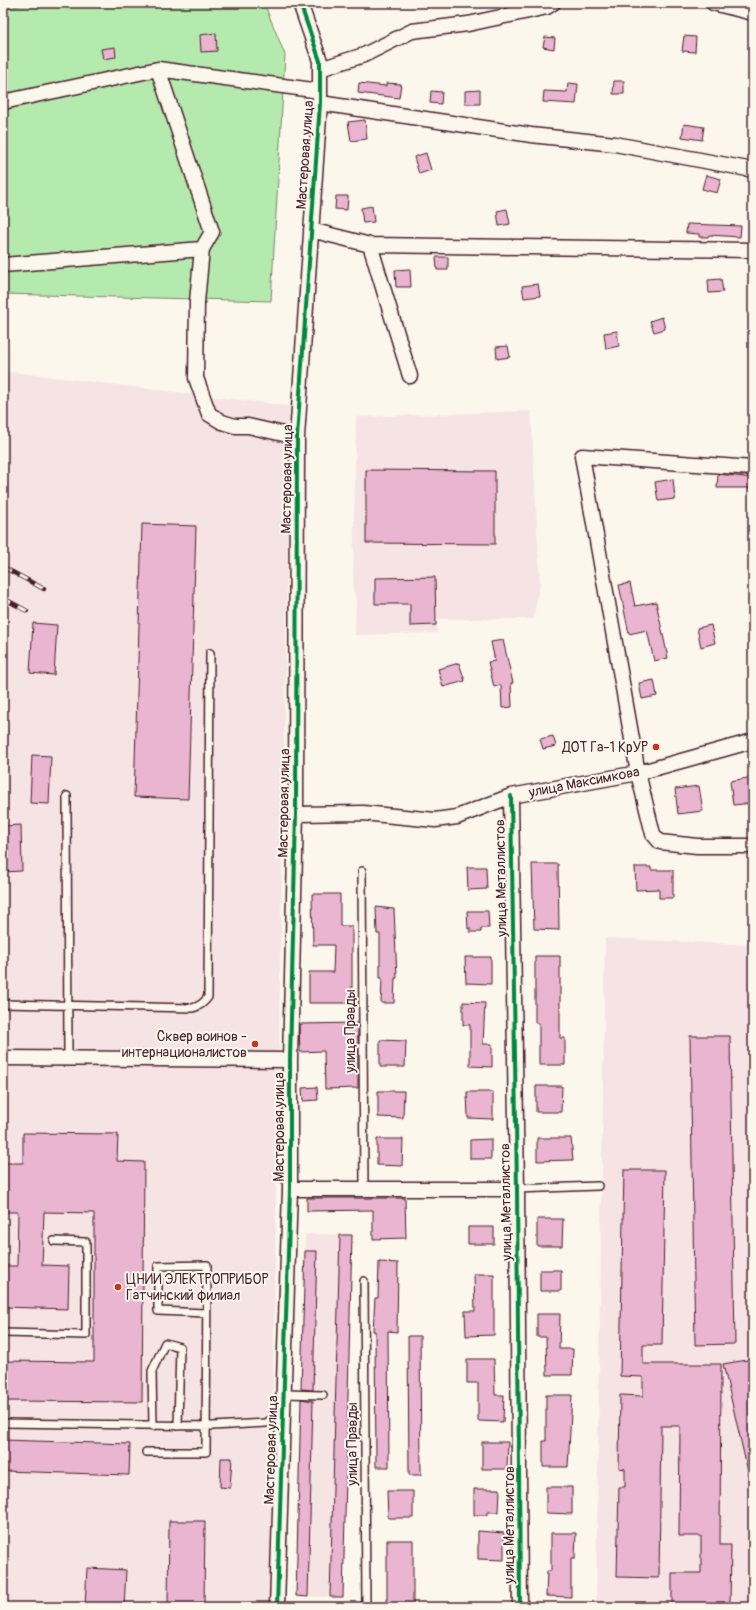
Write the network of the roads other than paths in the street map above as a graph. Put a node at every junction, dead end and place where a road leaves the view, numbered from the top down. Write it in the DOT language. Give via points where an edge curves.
graph roads {
  1 [pos="300,3"];
  2 [pos="553,3"];
  3 [pos="713,3"];
  4 [pos="753,13"];
  5 [pos="320,69"];
  6 [pos="158,70"];
  7 [pos="320,97"];
  8 [pos="3,102"];
  9 [pos="753,170"];
  10 [pos="311,230"];
  11 [pos="370,245"];
  12 [pos="202,249"];
  13 [pos="753,250"];
  14 [pos="3,265"];
  15 [pos="410,376"];
  16 [pos="297,437"];
  17 [pos="753,468"];
  18 [pos="210,653"];
  19 [pos="753,741"];
  20 [pos="638,773"];
  21 [pos="67,796"];
  22 [pos="511,796"];
  23 [pos="296,814"];
  24 [pos="753,846"];
  25 [pos="362,871"];
  26 [pos="3,1004"];
  27 [pos="68,1006"];
  28 [pos="3,1058"];
  29 [pos="68,1058"];
  30 [pos="290,1060"];
  31 [pos="598,1186"];
  32 [pos="290,1189"];
  33 [pos="517,1189"];
  34 [pos="364,1190"];
  35 [pos="54,1241"];
  36 [pos="364,1281"];
  37 [pos="206,1313"];
  38 [pos="3,1333"];
  39 [pos="284,1394"];
  40 [pos="323,1395"];
  41 [pos="283,1411"];
  42 [pos="3,1423"];
  43 [pos="153,1426"];
  44 [pos="178,1426"];
  45 [pos="206,1426"];
  46 [pos="146,1452"];
  47 [pos="277,1607"];
  48 [pos="366,1607"];
  49 [pos="520,1607"];
  1 -- 5 [label="street, Мастеровая улица" via="320,61"];
  2 -- 5 [label="street" via="547,7 468,24 412,31 364,55"];
  3 -- 4 [label="street"];
  5 -- 7 [label="street, Мастеровая улица"];
  6 -- 7 [label="street"];
  6 -- 8 [label="street"];
  6 -- 12 [label="street" via="212,232"];
  7 -- 9 [label="street" via="531,135 615,144"];
  7 -- 10 [label="street, Мастеровая улица"];
  10 -- 11 [label="street"];
  10 -- 16 [label="street, Мастеровая улица"];
  11 -- 13 [label="street"];
  11 -- 15 [label="street"];
  12 -- 14 [label="street"];
  12 -- 16 [label="street" via="197,302 196,378 209,414 235,426 248,426"];
  16 -- 23 [label="street, Мастеровая улица"];
  17 -- 20 [label="street" via="582,456"];
  18 -- 27 [label="lane" via="208,997 202,1004 193,1008"];
  19 -- 20 [label="street, улица Максимкова"];
  20 -- 22 [label="street, улица Максимкова"];
  20 -- 24 [label="street" via="653,834 660,842 697,846"];
  21 -- 27 [label="lane"];
  22 -- 23 [label="street, улица Максимкова" via="457,817 435,820 363,813"];
  22 -- 33 [label="street, улица Металлистов"];
  23 -- 30 [label="street, Мастеровая улица"];
  25 -- 34 [label="lane, улица Правды"];
  26 -- 27 [label="lane"];
  27 -- 29 [label="lane"];
  28 -- 29 [label="street"];
  29 -- 30 [label="street"];
  30 -- 32 [label="street, Мастеровая улица"];
  31 -- 33 [label="lane"];
  32 -- 34 [label="street"];
  32 -- 39 [label="street, Мастеровая улица"];
  33 -- 34 [label="street"];
  33 -- 49 [label="street, улица Металлистов"];
  35 -- 38 [label="lane" via="86,1242 86,1335"];
  36 -- 48 [label="lane, улица Правды"];
  37 -- 37 [label="lane" via="207,1266 158,1266 158,1311"];
  37 -- 45 [label="lane"];
  39 -- 40 [label="lane"];
  39 -- 41 [label="street, Мастеровая улица"];
  41 -- 45 [label="lane" via="266,1423"];
  41 -- 47 [label="street, Мастеровая улица"];
  42 -- 43 [label="lane"];
  43 -- 44 [label="lane"];
  43 -- 44 [label="lane" via="152,1371 165,1343 180,1348"];
  44 -- 45 [label="lane"];
  45 -- 46 [label="lane" via="206,1452"];
}
